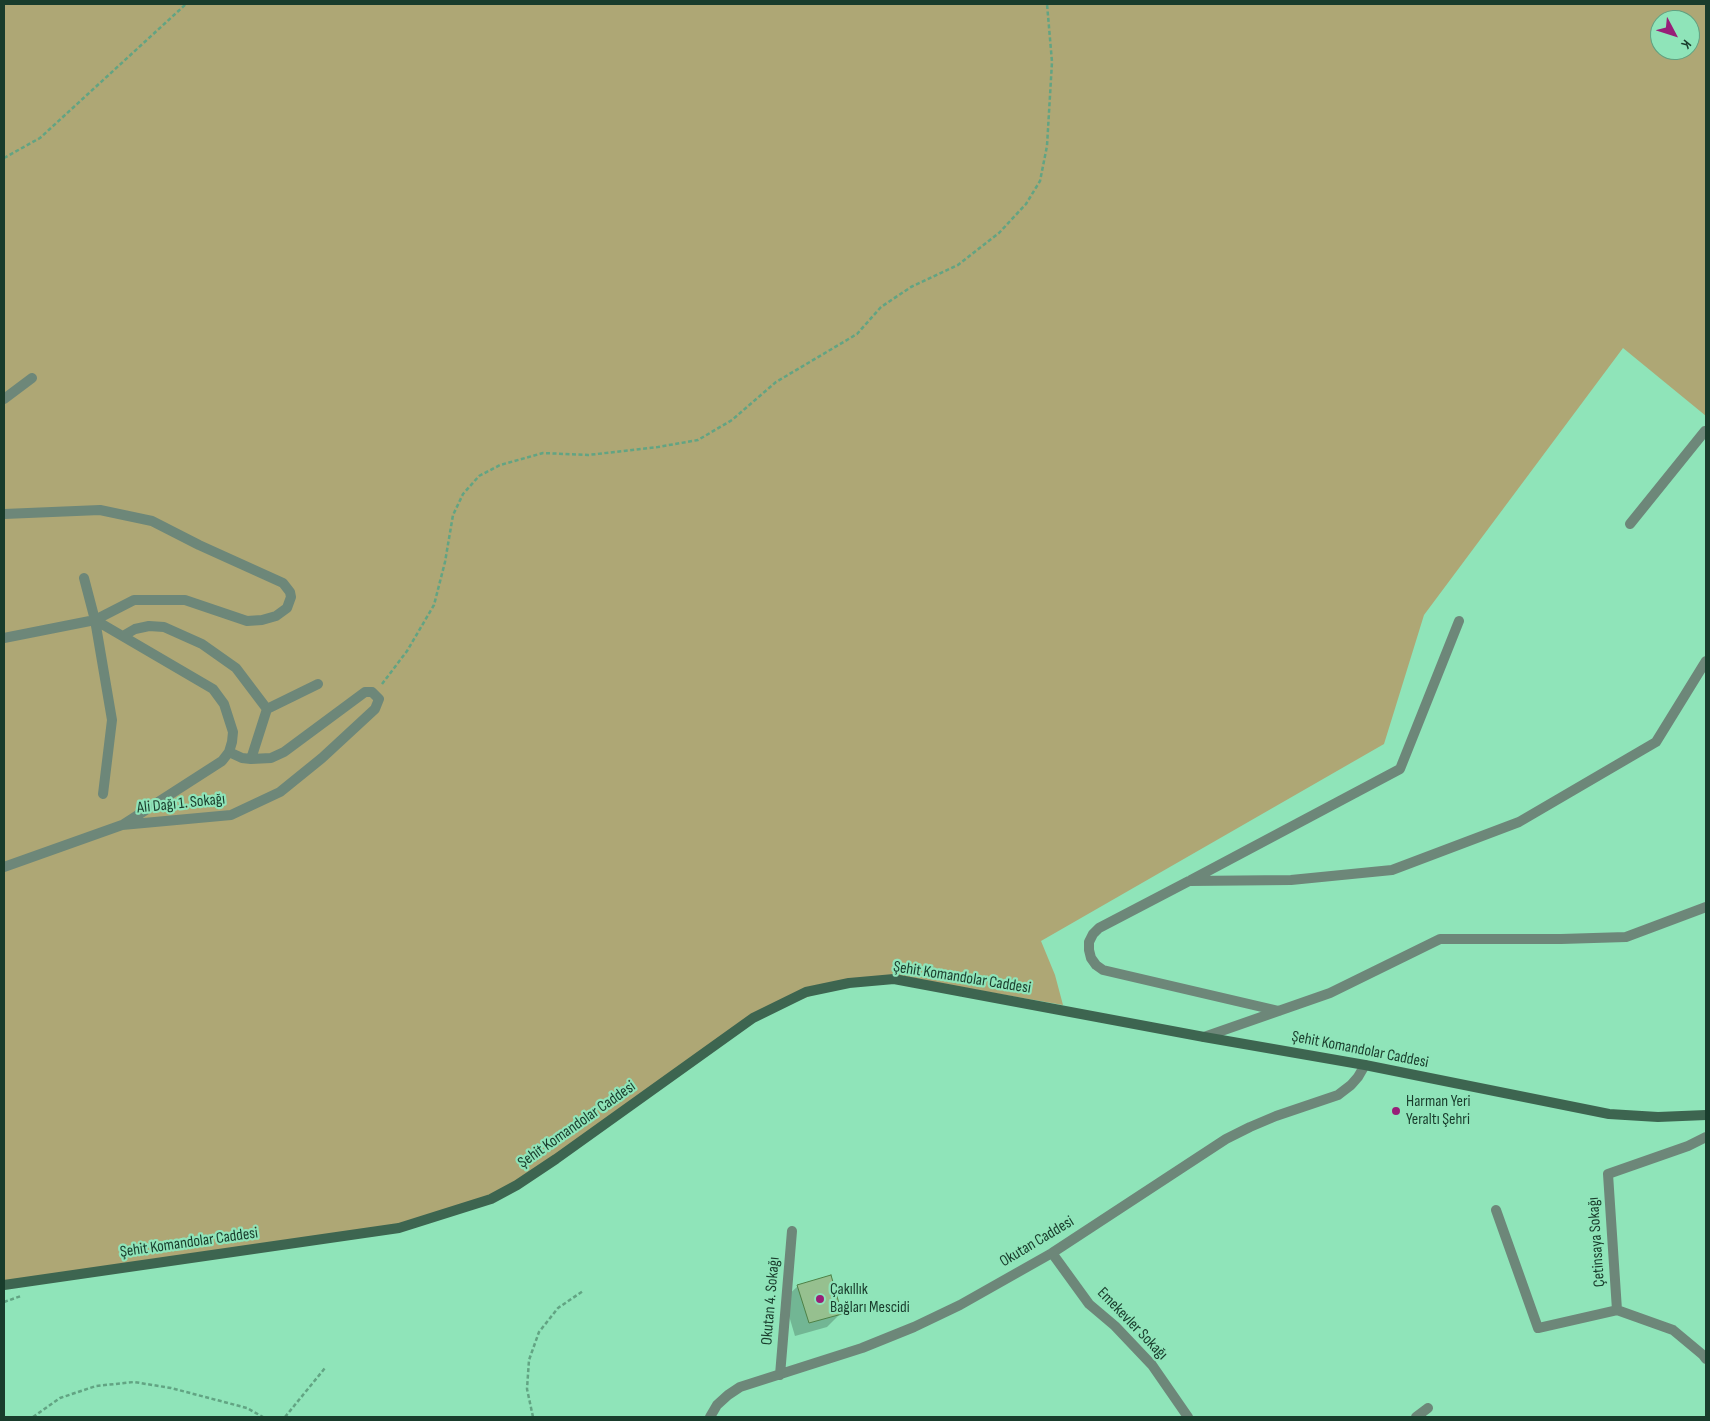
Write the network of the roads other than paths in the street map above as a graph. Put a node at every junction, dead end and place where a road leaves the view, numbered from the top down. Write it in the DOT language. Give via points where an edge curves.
graph roads {
  1 [pos="32,378"];
  2 [pos="4,399"];
  3 [pos="1706,432"];
  4 [pos="4,514"];
  5 [pos="1630,524"];
  6 [pos="84,578"];
  7 [pos="95,620"];
  8 [pos="1459,621"];
  9 [pos="123,636"];
  10 [pos="4,638"];
  11 [pos="1706,661"];
  12 [pos="318,684"];
  13 [pos="267,709"];
  14 [pos="229,752"];
  15 [pos="251,759"];
  16 [pos="103,794"];
  17 [pos="122,826"];
  18 [pos="4,867"];
  19 [pos="1189,881"];
  20 [pos="1706,908"];
  21 [pos="1279,1011"];
  22 [pos="1204,1037"];
  23 [pos="1365,1065"];
  24 [pos="1706,1115"];
  25 [pos="1706,1136"];
  26 [pos="1496,1210"];
  27 [pos="792,1231"];
  28 [pos="1052,1253"];
  29 [pos="4,1285"];
  30 [pos="1617,1310"];
  31 [pos="1706,1359"];
  32 [pos="780,1374"];
  33 [pos="1428,1408"];
  34 [pos="710,1417"];
  35 [pos="1188,1417"];
  36 [pos="1416,1417"];
  1 -- 2 [label="street"];
  3 -- 5 [label="street"];
  4 -- 7 [label="street" via="100,510 152,521 283,583 290,592 287,608 262,620 247,621 185,600 134,600"];
  6 -- 7 [label="street"];
  7 -- 9 [label="street"];
  7 -- 10 [label="street"];
  7 -- 16 [label="street" via="112,720"];
  8 -- 19 [label="street" via="1400,769"];
  9 -- 13 [label="street" via="135,629 164,627 202,644 236,668"];
  9 -- 14 [label="street" via="213,689 231,721 233,732"];
  11 -- 19 [label="street" via="1656,742 1519,822 1392,870 1291,880"];
  12 -- 13 [label="street"];
  13 -- 15 [label="street"];
  14 -- 15 [label="street"];
  14 -- 17 [label="street" via="222,760"];
  15 -- 17 [label="street, Ali Dağı 1. Sokağı" via="271,758 284,752 365,692 375,694 378,699 375,709 280,792 231,815"];
  17 -- 18 [label="street, Ali Dağı 1. Sokağı"];
  19 -- 21 [label="street" via="1099,928 1089,942 1091,958 1103,970"];
  20 -- 21 [label="street" via="1626,936 1440,939 1330,993"];
  21 -- 22 [label="street"];
  22 -- 23 [label="main road, Şehit Komandolar Caddesi"];
  22 -- 29 [label="main road, Şehit Komandolar Caddesi" via="894,979 849,983 806,992 753,1018 556,1159 491,1199 399,1228"];
  23 -- 24 [label="main road, Şehit Komandolar Caddesi" via="1609,1114"];
  23 -- 28 [label="street, Okutan Caddesi" via="1352,1085 1338,1095 1276,1116 1226,1139"];
  25 -- 30 [label="street, Çetinsaya Sokağı" via="1688,1146 1608,1174"];
  26 -- 30 [label="street" via="1538,1328"];
  27 -- 32 [label="street, Okutan 4. Sokağı"];
  28 -- 32 [label="street, Okutan Caddesi" via="914,1327 862,1348"];
  28 -- 35 [label="street, Emekevler Sokağı" via="1089,1304 1152,1365"];
  30 -- 31 [label="street" via="1673,1330"];
  32 -- 34 [label="street, Okutan Caddesi" via="740,1387 717,1405"];
  33 -- 36 [label="street"];
}
